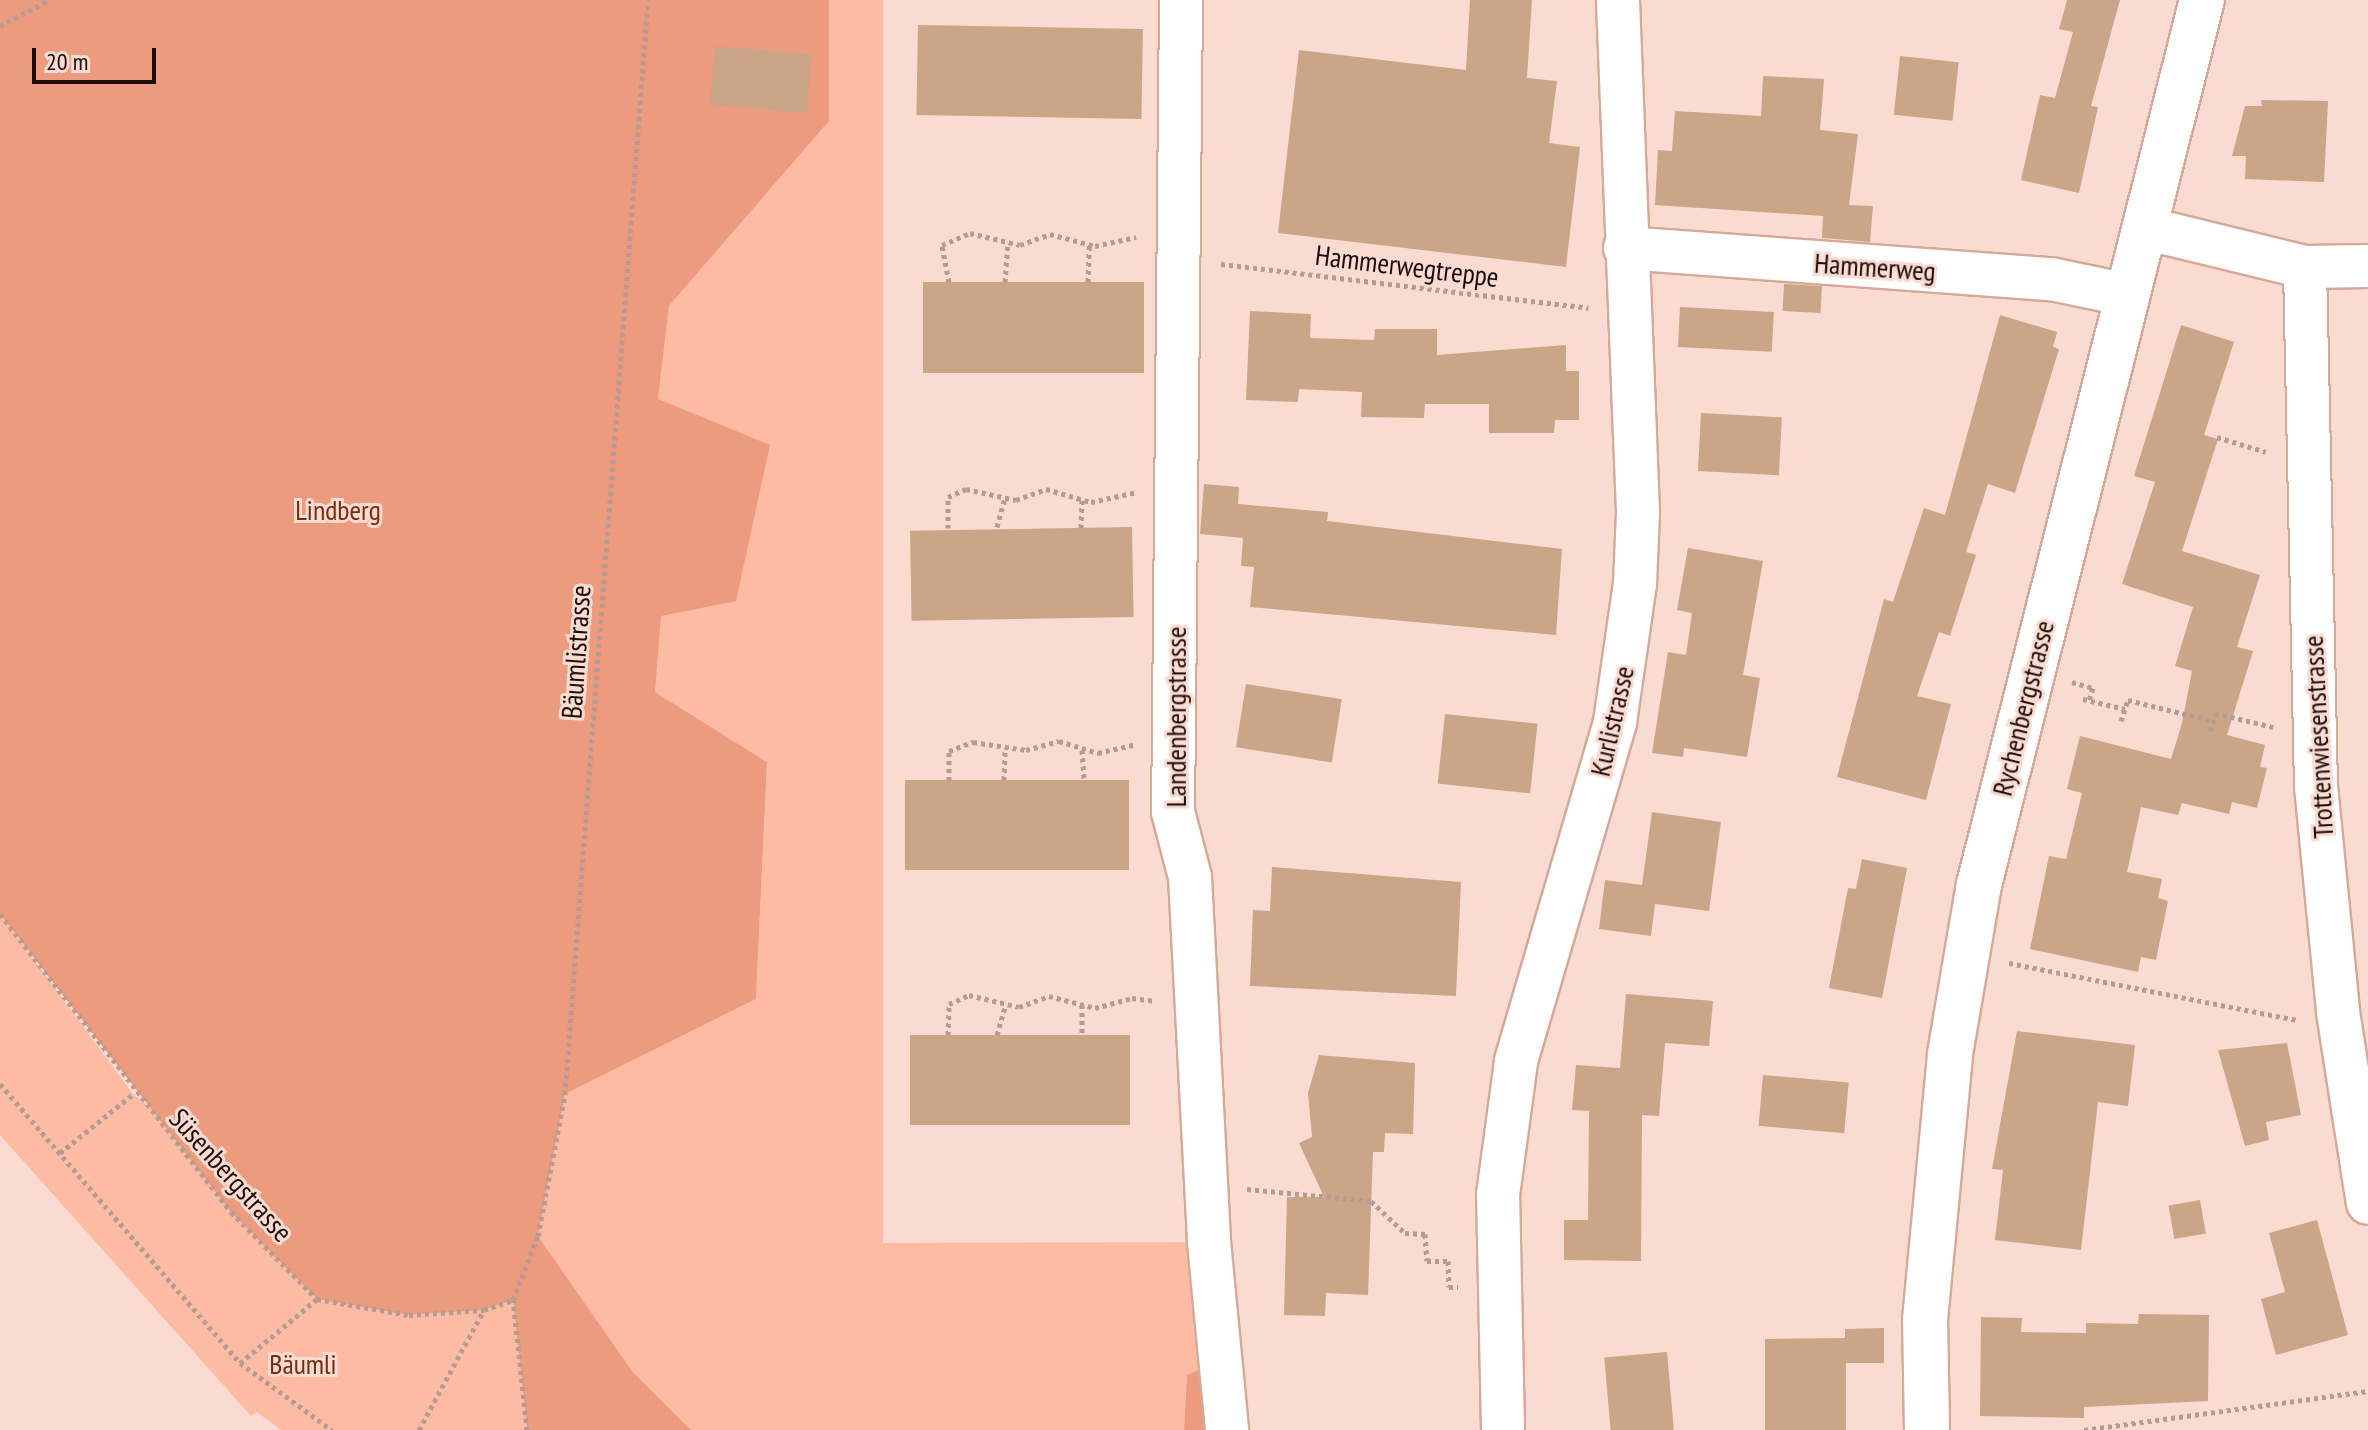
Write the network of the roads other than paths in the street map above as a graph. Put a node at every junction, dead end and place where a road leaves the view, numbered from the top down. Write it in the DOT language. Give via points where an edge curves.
graph roads {
  1 [pos="1181,0"];
  2 [pos="1618,0"];
  3 [pos="2202,0"];
  4 [pos="2145,228"];
  5 [pos="1625,248"];
  6 [pos="2368,266"];
  7 [pos="2305,267"];
  8 [pos="2123,294"];
  9 [pos="2368,1203"];
  10 [pos="1227,1430"];
  11 [pos="1503,1430"];
  12 [pos="1927,1430"];
  1 -- 10 [label="street, Landenbergstrasse" via="1173,812 1190,877 1206,1185"];
  2 -- 5 [label="street, Kurlistrasse"];
  3 -- 4 [label="street, Rychenbergstrasse"];
  4 -- 7 [label="street"];
  4 -- 8 [label="street, Rychenbergstrasse"];
  5 -- 8 [label="street, Hammerweg" via="2051,279"];
  5 -- 11 [label="street, Kurlistrasse" via="1638,512 1626,659 1615,722 1516,1061 1495,1289"];
  6 -- 7 [label="street"];
  7 -- 9 [label="street, Trottenwiesenstrasse" via="2316,786 2338,1012"];
  8 -- 12 [label="street, Rychenbergstrasse" via="1967,952 1925,1320"];
}
